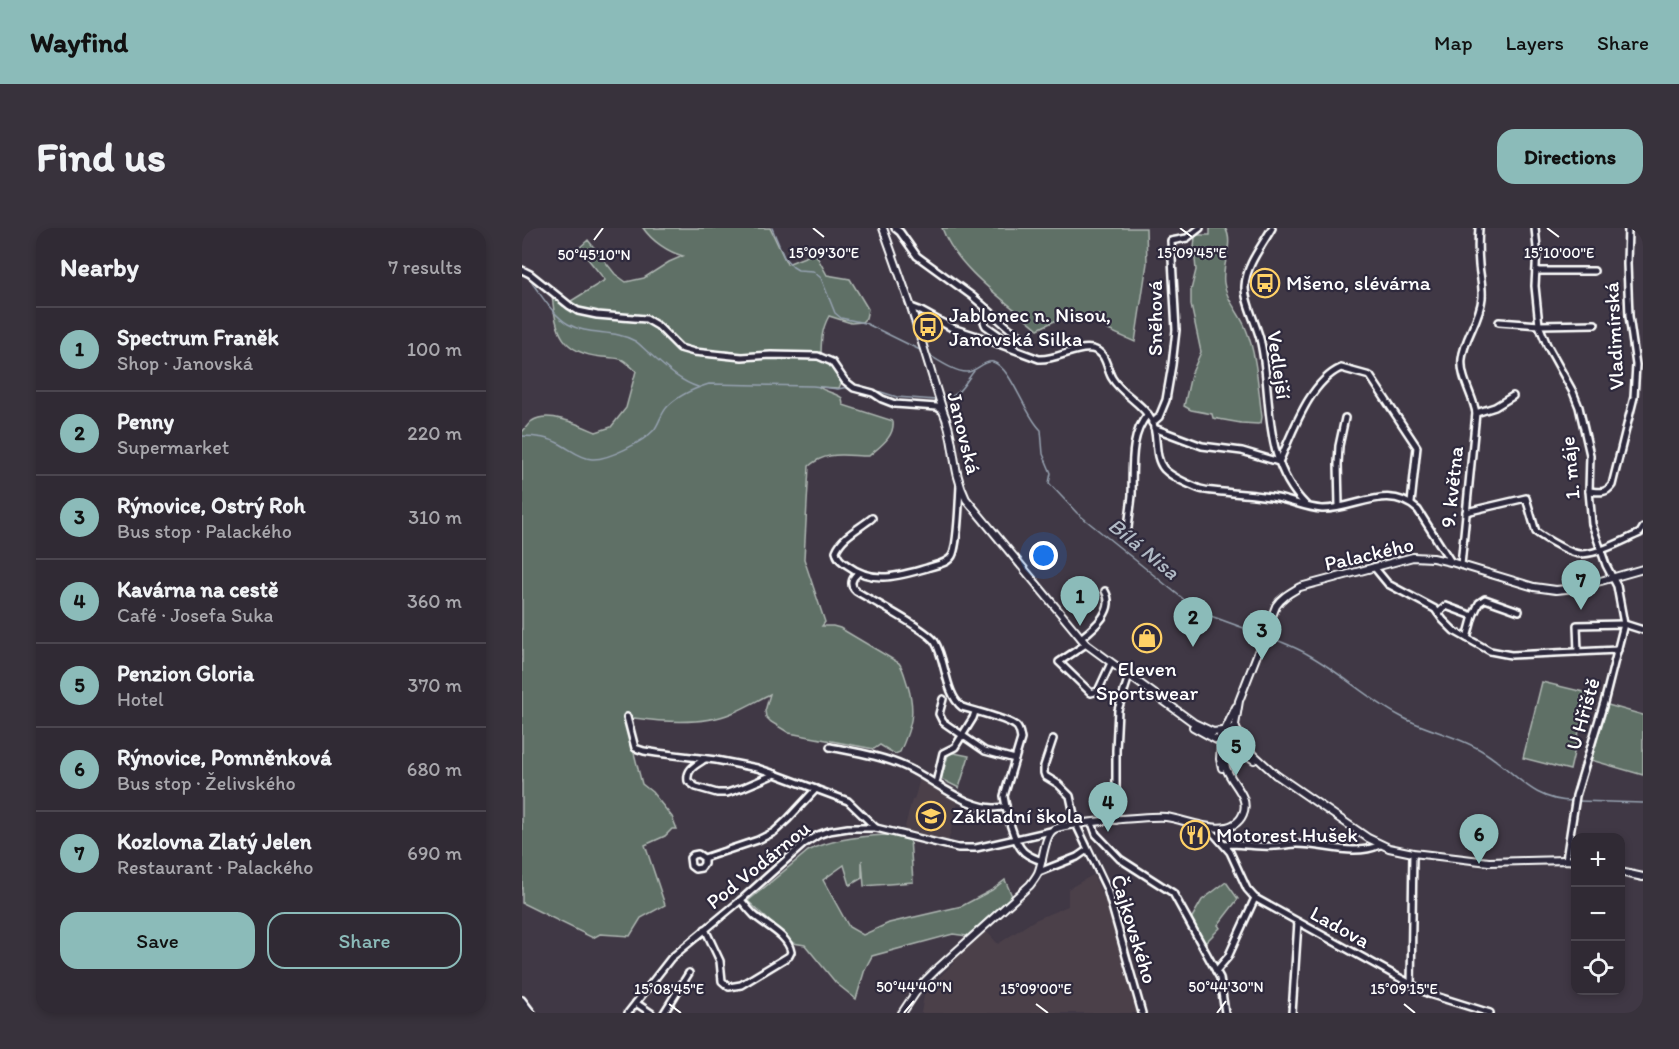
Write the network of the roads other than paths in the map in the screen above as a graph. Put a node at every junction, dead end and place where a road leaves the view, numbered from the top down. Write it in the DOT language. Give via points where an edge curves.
graph roads {
  1 [pos="884,228"];
  2 [pos="895,228"];
  3 [pos="1200,228"];
  4 [pos="1272,228"];
  5 [pos="1479,228"];
  6 [pos="1535,228"];
  7 [pos="1628,228"];
  8 [pos="522,270"];
  9 [pos="1536,271"];
  10 [pos="1594,271"];
  11 [pos="910,307"];
  12 [pos="987,309"];
  13 [pos="1498,322"];
  14 [pos="1539,324"];
  15 [pos="1595,324"];
  16 [pos="1022,337"];
  17 [pos="1017,351"];
  18 [pos="1513,396"];
  19 [pos="942,408"];
  20 [pos="1476,413"];
  21 [pos="1148,414"];
  22 [pos="1345,418"];
  23 [pos="1153,425"];
  24 [pos="1279,462"];
  25 [pos="960,486"];
  26 [pos="1588,491"];
  27 [pos="1411,503"];
  28 [pos="1307,506"];
  29 [pos="1339,506"];
  30 [pos="1466,512"];
  31 [pos="872,518"];
  32 [pos="1128,528"];
  33 [pos="1643,528"];
  34 [pos="1602,549"];
  35 [pos="1451,562"];
  36 [pos="1461,565"];
  37 [pos="1374,567"];
  38 [pos="1643,569"];
  39 [pos="858,573"];
  40 [pos="1612,578"];
  41 [pos="1105,591"];
  42 [pos="1519,611"];
  43 [pos="1438,614"];
  44 [pos="1473,616"];
  45 [pos="1624,624"];
  46 [pos="1643,630"];
  47 [pos="1467,638"];
  48 [pos="1084,641"];
  49 [pos="1618,650"];
  50 [pos="1578,652"];
  51 [pos="1111,663"];
  52 [pos="1129,676"];
  53 [pos="943,699"];
  54 [pos="1239,701"];
  55 [pos="1175,710"];
  56 [pos="975,711"];
  57 [pos="627,717"];
  58 [pos="1223,730"];
  59 [pos="1238,732"];
  60 [pos="962,735"];
  61 [pos="1053,738"];
  62 [pos="1239,740"];
  63 [pos="1220,743"];
  64 [pos="830,747"];
  65 [pos="1232,748"];
  66 [pos="707,759"];
  67 [pos="1015,759"];
  68 [pos="775,774"];
  69 [pos="1276,775"];
  70 [pos="1230,778"];
  71 [pos="936,783"];
  72 [pos="816,789"];
  73 [pos="1006,806"];
  74 [pos="1116,820"];
  75 [pos="1092,823"];
  76 [pos="1076,824"];
  77 [pos="1208,827"];
  78 [pos="876,828"];
  79 [pos="1051,831"];
  80 [pos="1096,834"];
  81 [pos="1082,837"];
  82 [pos="1016,839"];
  83 [pos="1225,845"];
  84 [pos="1380,845"];
  85 [pos="1087,850"];
  86 [pos="1413,853"];
  87 [pos="704,858"];
  88 [pos="1566,860"];
  89 [pos="1042,861"];
  90 [pos="1571,861"];
  91 [pos="1039,872"];
  92 [pos="1625,873"];
  93 [pos="1643,877"];
  94 [pos="1255,897"];
  95 [pos="741,900"];
  96 [pos="1298,922"];
  97 [pos="705,929"];
  98 [pos="1216,970"];
  99 [pos="689,973"];
  100 [pos="1411,985"];
  101 [pos="522,1000"];
  102 [pos="636,1003"];
  103 [pos="532,1013"];
  104 [pos="628,1013"];
  105 [pos="651,1013"];
  106 [pos="664,1013"];
  107 [pos="902,1013"];
  108 [pos="1142,1013"];
  109 [pos="1225,1013"];
  110 [pos="1292,1013"];
  111 [pos="1490,1013"];
  1 -- 11 [label="street, Janovská"];
  2 -- 12 [label="street" via="917,256"];
  3 -- 23 [label="street, Sněhová" via="1187,238 1171,241 1176,330 1166,400"];
  4 -- 24 [label="street, Vedlejší" via="1249,267 1245,286 1262,345 1272,440"];
  5 -- 20 [label="street, 9. května" via="1483,295 1462,359"];
  6 -- 9 [label="street, 1. máje"];
  7 -- 26 [label="street, Vladimírská" via="1635,397 1612,485 1603,492"];
  8 -- 19 [label="street" via="578,311 651,321 680,348 742,357 806,354 826,358 854,388 906,406"];
  9 -- 10 [label="street"];
  9 -- 14 [label="street, 1. máje"];
  11 -- 17 [label="street" via="952,328"];
  11 -- 19 [label="street, Janovská"];
  12 -- 16 [label="street"];
  12 -- 17 [label="street" via="986,326"];
  13 -- 14 [label="street"];
  14 -- 15 [label="street"];
  14 -- 26 [label="street, 1. máje" via="1579,407 1590,455"];
  17 -- 21 [label="street" via="1048,359 1094,349 1105,359 1118,386"];
  18 -- 20 [label="street"];
  19 -- 25 [label="street, Janovská"];
  20 -- 30 [label="street, 9. května"];
  21 -- 23 [label="street"];
  21 -- 32 [label="street" via="1135,441"];
  22 -- 29 [label="street" via="1339,446"];
  23 -- 24 [label="street" via="1202,447 1242,451"];
  23 -- 28 [label="street" via="1158,460 1177,478 1203,490 1276,498"];
  24 -- 27 [label="street" via="1304,409 1330,373 1341,368 1370,376 1416,447"];
  24 -- 28 [label="street, Vedlejší" via="1295,495"];
  25 -- 39 [label="street" via="956,544 950,558 896,577"];
  25 -- 48 [label="street, Janovská" via="966,499"];
  26 -- 34 [label="street, 1. máje" via="1592,524"];
  27 -- 29 [label="street" via="1393,497"];
  27 -- 35 [label="street"];
  28 -- 29 [label="street"];
  30 -- 34 [label="street" via="1526,498 1539,534 1574,553"];
  30 -- 36 [label="street, 9. května"];
  31 -- 39 [label="street" via="841,542 836,551 838,558"];
  33 -- 34 [label="street" via="1640,533"];
  34 -- 40 [label="street, 1. máje"];
  35 -- 36 [label="street, Palackého"];
  35 -- 37 [label="street, Palackého" via="1413,557"];
  36 -- 40 [label="street, Palackého" via="1546,589 1576,588"];
  37 -- 43 [label="street" via="1388,584"];
  37 -- 54 [label="street, Palackého" via="1300,587 1284,596 1276,606"];
  38 -- 40 [label="street, Palackého"];
  39 -- 56 [label="street" via="853,577 853,589 933,639 956,701"];
  40 -- 45 [label="street, U Hřiště"];
  41 -- 48 [label="street" via="1109,601 1106,612"];
  42 -- 44 [label="street" via="1485,599"];
  43 -- 44 [label="street" via="1446,606"];
  43 -- 47 [label="street"];
  44 -- 47 [label="street"];
  45 -- 46 [label="street"];
  45 -- 49 [label="street, U Hřiště"];
  45 -- 50 [label="street" via="1577,625"];
  47 -- 50 [label="street" via="1490,651 1511,655"];
  48 -- 51 [label="street, Janovská"];
  48 -- 51 [label="street" via="1059,662 1091,693 1098,691"];
  49 -- 50 [label="street"];
  49 -- 88 [label="street, U Hřiště" via="1576,796"];
  51 -- 52 [label="street, Janovská"];
  52 -- 55 [label="street, Janovská"];
  52 -- 74 [label="street" via="1118,710"];
  53 -- 60 [label="street" via="941,719"];
  54 -- 58 [label="street, Palackého"];
  54 -- 59 [label="street, Palackého" via="1235,722"];
  55 -- 58 [label="street, Janovská" via="1213,732"];
  55 -- 63 [label="street, Janovská"];
  56 -- 60 [label="street"];
  56 -- 67 [label="street" via="1016,726 1021,739"];
  57 -- 66 [label="street" via="635,748"];
  58 -- 59 [label="street"];
  58 -- 63 [label="street"];
  59 -- 62 [label="street"];
  60 -- 67 [label="street" via="985,751"];
  60 -- 71 [label="street" via="954,748 944,753"];
  61 -- 76 [label="street, Čajkovského" via="1044,773 1070,796"];
  62 -- 65 [label="street"];
  62 -- 69 [label="street"];
  63 -- 65 [label="street"];
  63 -- 70 [label="street" via="1220,763"];
  64 -- 71 [label="street" via="905,766"];
  65 -- 69 [label="street"];
  65 -- 70 [label="street" via="1224,760"];
  66 -- 68 [label="street"];
  66 -- 68 [label="street" via="689,770 688,780 696,787 717,793 742,789"];
  67 -- 73 [label="street" via="1004,796"];
  68 -- 72 [label="street"];
  69 -- 84 [label="street"];
  70 -- 77 [label="street" via="1243,799 1243,815 1230,826"];
  71 -- 73 [label="street" via="968,801 993,809"];
  72 -- 78 [label="street" via="848,801"];
  72 -- 87 [label="street" via="774,832"];
  73 -- 82 [label="street"];
  74 -- 75 [label="street"];
  74 -- 77 [label="street" via="1167,817"];
  75 -- 76 [label="street"];
  75 -- 80 [label="street"];
  76 -- 79 [label="street"];
  76 -- 81 [label="street, Čajkovského"];
  77 -- 83 [label="street, Ladova"];
  78 -- 82 [label="street, Pod Vodárnou" via="958,848"];
  78 -- 95 [label="street, Pod Vodárnou" via="848,828 818,836"];
  79 -- 82 [label="street, Pod Vodárnou"];
  79 -- 89 [label="street"];
  80 -- 81 [label="street"];
  80 -- 98 [label="street" via="1120,860 1173,893"];
  81 -- 85 [label="street, Čajkovského"];
  82 -- 89 [label="street" via="1024,852"];
  83 -- 84 [label="street" via="1298,844 1361,851"];
  83 -- 94 [label="street, Ladova"];
  84 -- 86 [label="street"];
  85 -- 91 [label="street"];
  85 -- 108 [label="street, Čajkovského" via="1107,890"];
  86 -- 88 [label="street" via="1489,862"];
  86 -- 100 [label="street"];
  88 -- 90 [label="street"];
  89 -- 91 [label="street"];
  91 -- 107 [label="street" via="1024,891 931,974"];
  92 -- 93 [label="street"];
  94 -- 96 [label="street, Ladova"];
  94 -- 98 [label="street" via="1228,957"];
  95 -- 97 [label="street, Pod Vodárnou"];
  95 -- 97 [label="street" via="790,945 789,956 741,985 729,987 722,981 720,961"];
  96 -- 100 [label="street, Ladova"];
  96 -- 110 [label="street"];
  97 -- 102 [label="street, Pod Vodárnou" via="663,966"];
  98 -- 109 [label="street"];
  99 -- 106 [label="street"];
  100 -- 111 [label="street, Ladova"];
  101 -- 103 [label="street"];
  102 -- 104 [label="street, Pod Vodárnou"];
  102 -- 105 [label="street"];
}
